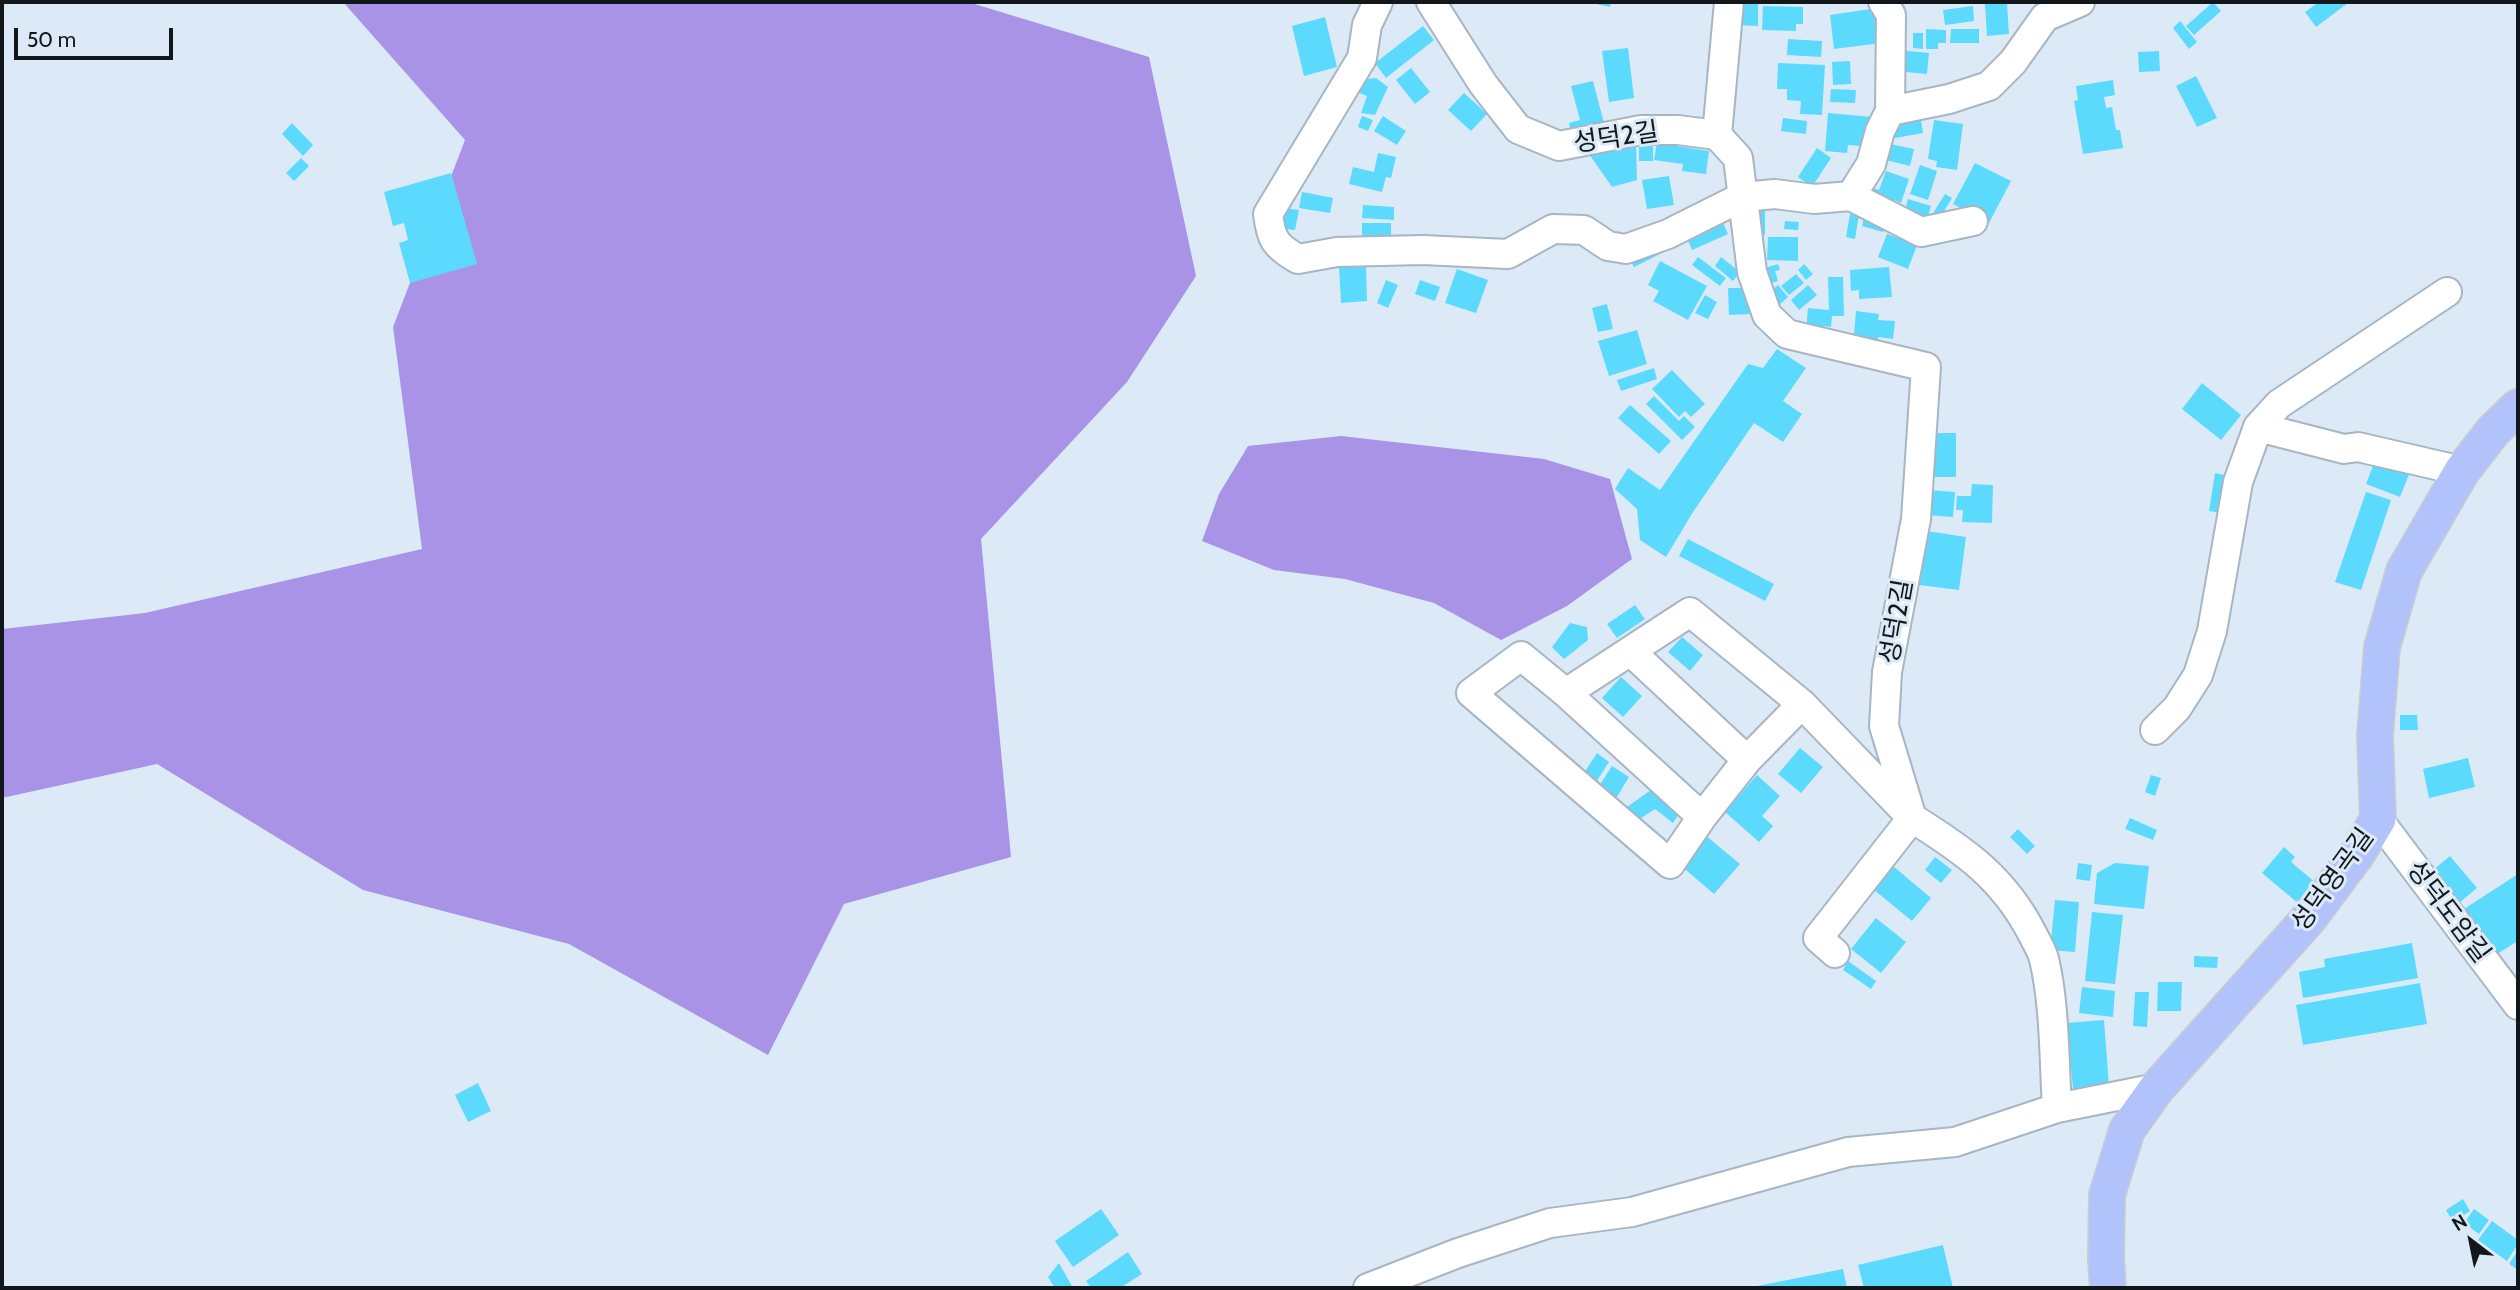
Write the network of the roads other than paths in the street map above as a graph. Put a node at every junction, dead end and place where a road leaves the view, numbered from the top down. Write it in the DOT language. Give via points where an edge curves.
graph roads {
  1 [pos="1378,2"];
  2 [pos="1432,2"];
  3 [pos="1729,2"];
  4 [pos="1883,2"];
  5 [pos="2073,3"];
  6 [pos="1889,110"];
  7 [pos="1717,135"];
  8 [pos="1851,196"];
  9 [pos="1742,197"];
  10 [pos="1973,221"];
  11 [pos="2447,292"];
  12 [pos="2518,407"];
  13 [pos="2258,427"];
  14 [pos="2462,471"];
  15 [pos="1630,651"];
  16 [pos="1566,693"];
  17 [pos="1802,704"];
  18 [pos="2155,730"];
  19 [pos="1747,760"];
  20 [pos="1702,817"];
  21 [pos="1912,818"];
  22 [pos="2378,819"];
  23 [pos="1835,953"];
  24 [pos="2518,1005"];
  25 [pos="2157,1088"];
  26 [pos="2057,1108"];
  27 [pos="1368,1288"];
  28 [pos="2108,1288"];
  1 -- 9 [label="street" via="1367,25 1362,58 1268,214 1271,235 1282,250 1298,259 1337,252 1508,254 1553,229 1584,230 1608,246 1626,249"];
  2 -- 7 [label="street, 성덕2길" via="1483,85 1518,129 1559,146 1641,130"];
  3 -- 7 [label="street"];
  4 -- 6 [label="street" via="1891,15"];
  5 -- 6 [label="street" via="2045,17 2013,62 1989,86"];
  6 -- 8 [label="street" via="1871,164"];
  7 -- 9 [label="street, 성덕2길" via="1738,159"];
  8 -- 9 [label="street"];
  8 -- 10 [label="street" via="1921,232"];
  9 -- 21 [label="street, 성덕2길" via="1752,272 1766,315 1787,334 1926,366 1916,519 1887,672 1884,726"];
  11 -- 13 [label="street" via="2280,404"];
  12 -- 14 [label="main road, 성덕영곡길"];
  13 -- 14 [label="street"];
  13 -- 18 [label="street" via="2238,482 2213,631 2198,675 2177,708"];
  14 -- 22 [label="main road, 성덕영곡길" via="2404,571 2382,646 2375,735"];
  15 -- 16 [label="street"];
  15 -- 17 [label="street" via="1690,612"];
  15 -- 19 [label="street"];
  16 -- 20 [label="street"];
  16 -- 20 [label="street" via="1521,656 1471,693 1670,863"];
  17 -- 19 [label="street"];
  17 -- 21 [label="street"];
  19 -- 20 [label="street"];
  21 -- 23 [label="street" via="1818,938"];
  21 -- 26 [label="street" via="1991,874 2023,916 2044,957"];
  22 -- 24 [label="street, 성덕도암길"];
  22 -- 25 [label="main road, 성덕영곡길" via="2310,917"];
  25 -- 26 [label="street"];
  25 -- 28 [label="main road, 성덕영곡길" via="2127,1130 2107,1195"];
  26 -- 27 [label="street" via="1955,1142 1848,1152 1632,1212 1549,1223"];
}
